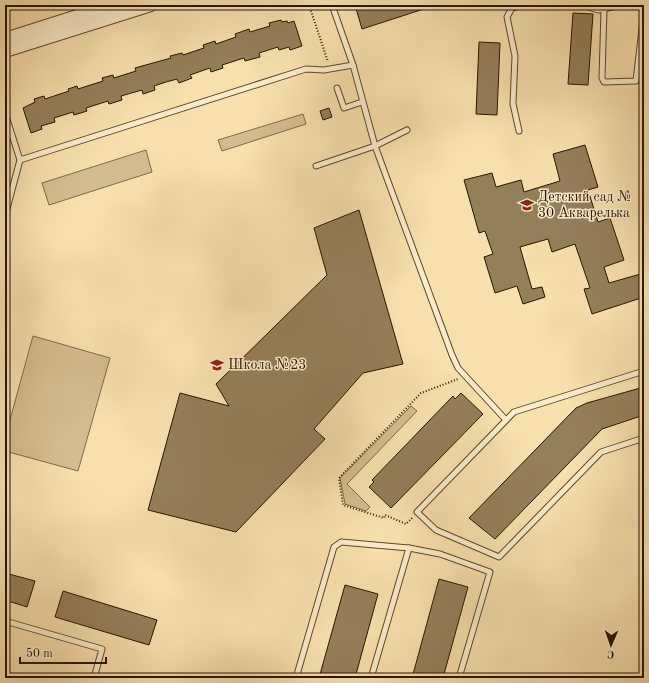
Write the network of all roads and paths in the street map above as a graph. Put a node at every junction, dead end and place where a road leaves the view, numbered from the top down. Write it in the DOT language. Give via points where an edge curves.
graph roads {
  1 [pos="112,5"];
  2 [pos="150,5"];
  3 [pos="309,5"];
  4 [pos="332,5"];
  5 [pos="524,5"];
  6 [pos="582,5"];
  7 [pos="620,5"];
  8 [pos="604,9"];
  9 [pos="644,12"];
  10 [pos="5,39"];
  11 [pos="5,51"];
  12 [pos="353,65"];
  13 [pos="330,69"];
  14 [pos="337,88"];
  15 [pos="362,102"];
  16 [pos="5,113"];
  17 [pos="407,130"];
  18 [pos="519,131"];
  19 [pos="376,146"];
  20 [pos="20,160"];
  21 [pos="316,166"];
  22 [pos="5,216"];
  23 [pos="644,371"];
  24 [pos="466,376"];
  25 [pos="506,420"];
  26 [pos="644,438"];
  27 [pos="406,524"];
  28 [pos="409,548"];
  29 [pos="5,621"];
  30 [pos="94,678"];
  31 [pos="296,678"];
  32 [pos="371,678"];
  33 [pos="459,678"];
  1 -- 10 [label="street"];
  2 -- 11 [label="street"];
  3 -- 13 [label="path"];
  4 -- 12 [label="lane"];
  5 -- 18 [label="lane" via="512,8 507,17 515,56 513,104"];
  6 -- 8 [label="lane" via="598,10"];
  7 -- 8 [label="lane"];
  8 -- 9 [label="lane" via="604,82 636,81"];
  12 -- 13 [label="lane"];
  12 -- 15 [label="lane"];
  13 -- 20 [label="lane" via="306,69"];
  14 -- 15 [label="lane" via="344,108"];
  15 -- 19 [label="lane"];
  16 -- 20 [label="lane"];
  17 -- 19 [label="lane"];
  19 -- 21 [label="lane"];
  19 -- 24 [label="lane" via="452,355 458,368"];
  20 -- 22 [label="lane"];
  23 -- 25 [label="lane" via="514,412"];
  24 -- 25 [label="lane"];
  24 -- 27 [label="path" via="421,393 338,478 343,505 384,518 385,515"];
  25 -- 26 [label="lane" via="417,512 436,530 499,557 601,452"];
  28 -- 31 [label="lane" via="341,542 336,544"];
  28 -- 32 [label="lane"];
  28 -- 33 [label="lane" via="440,554 490,572"];
  29 -- 30 [label="lane" via="102,649"];
}
